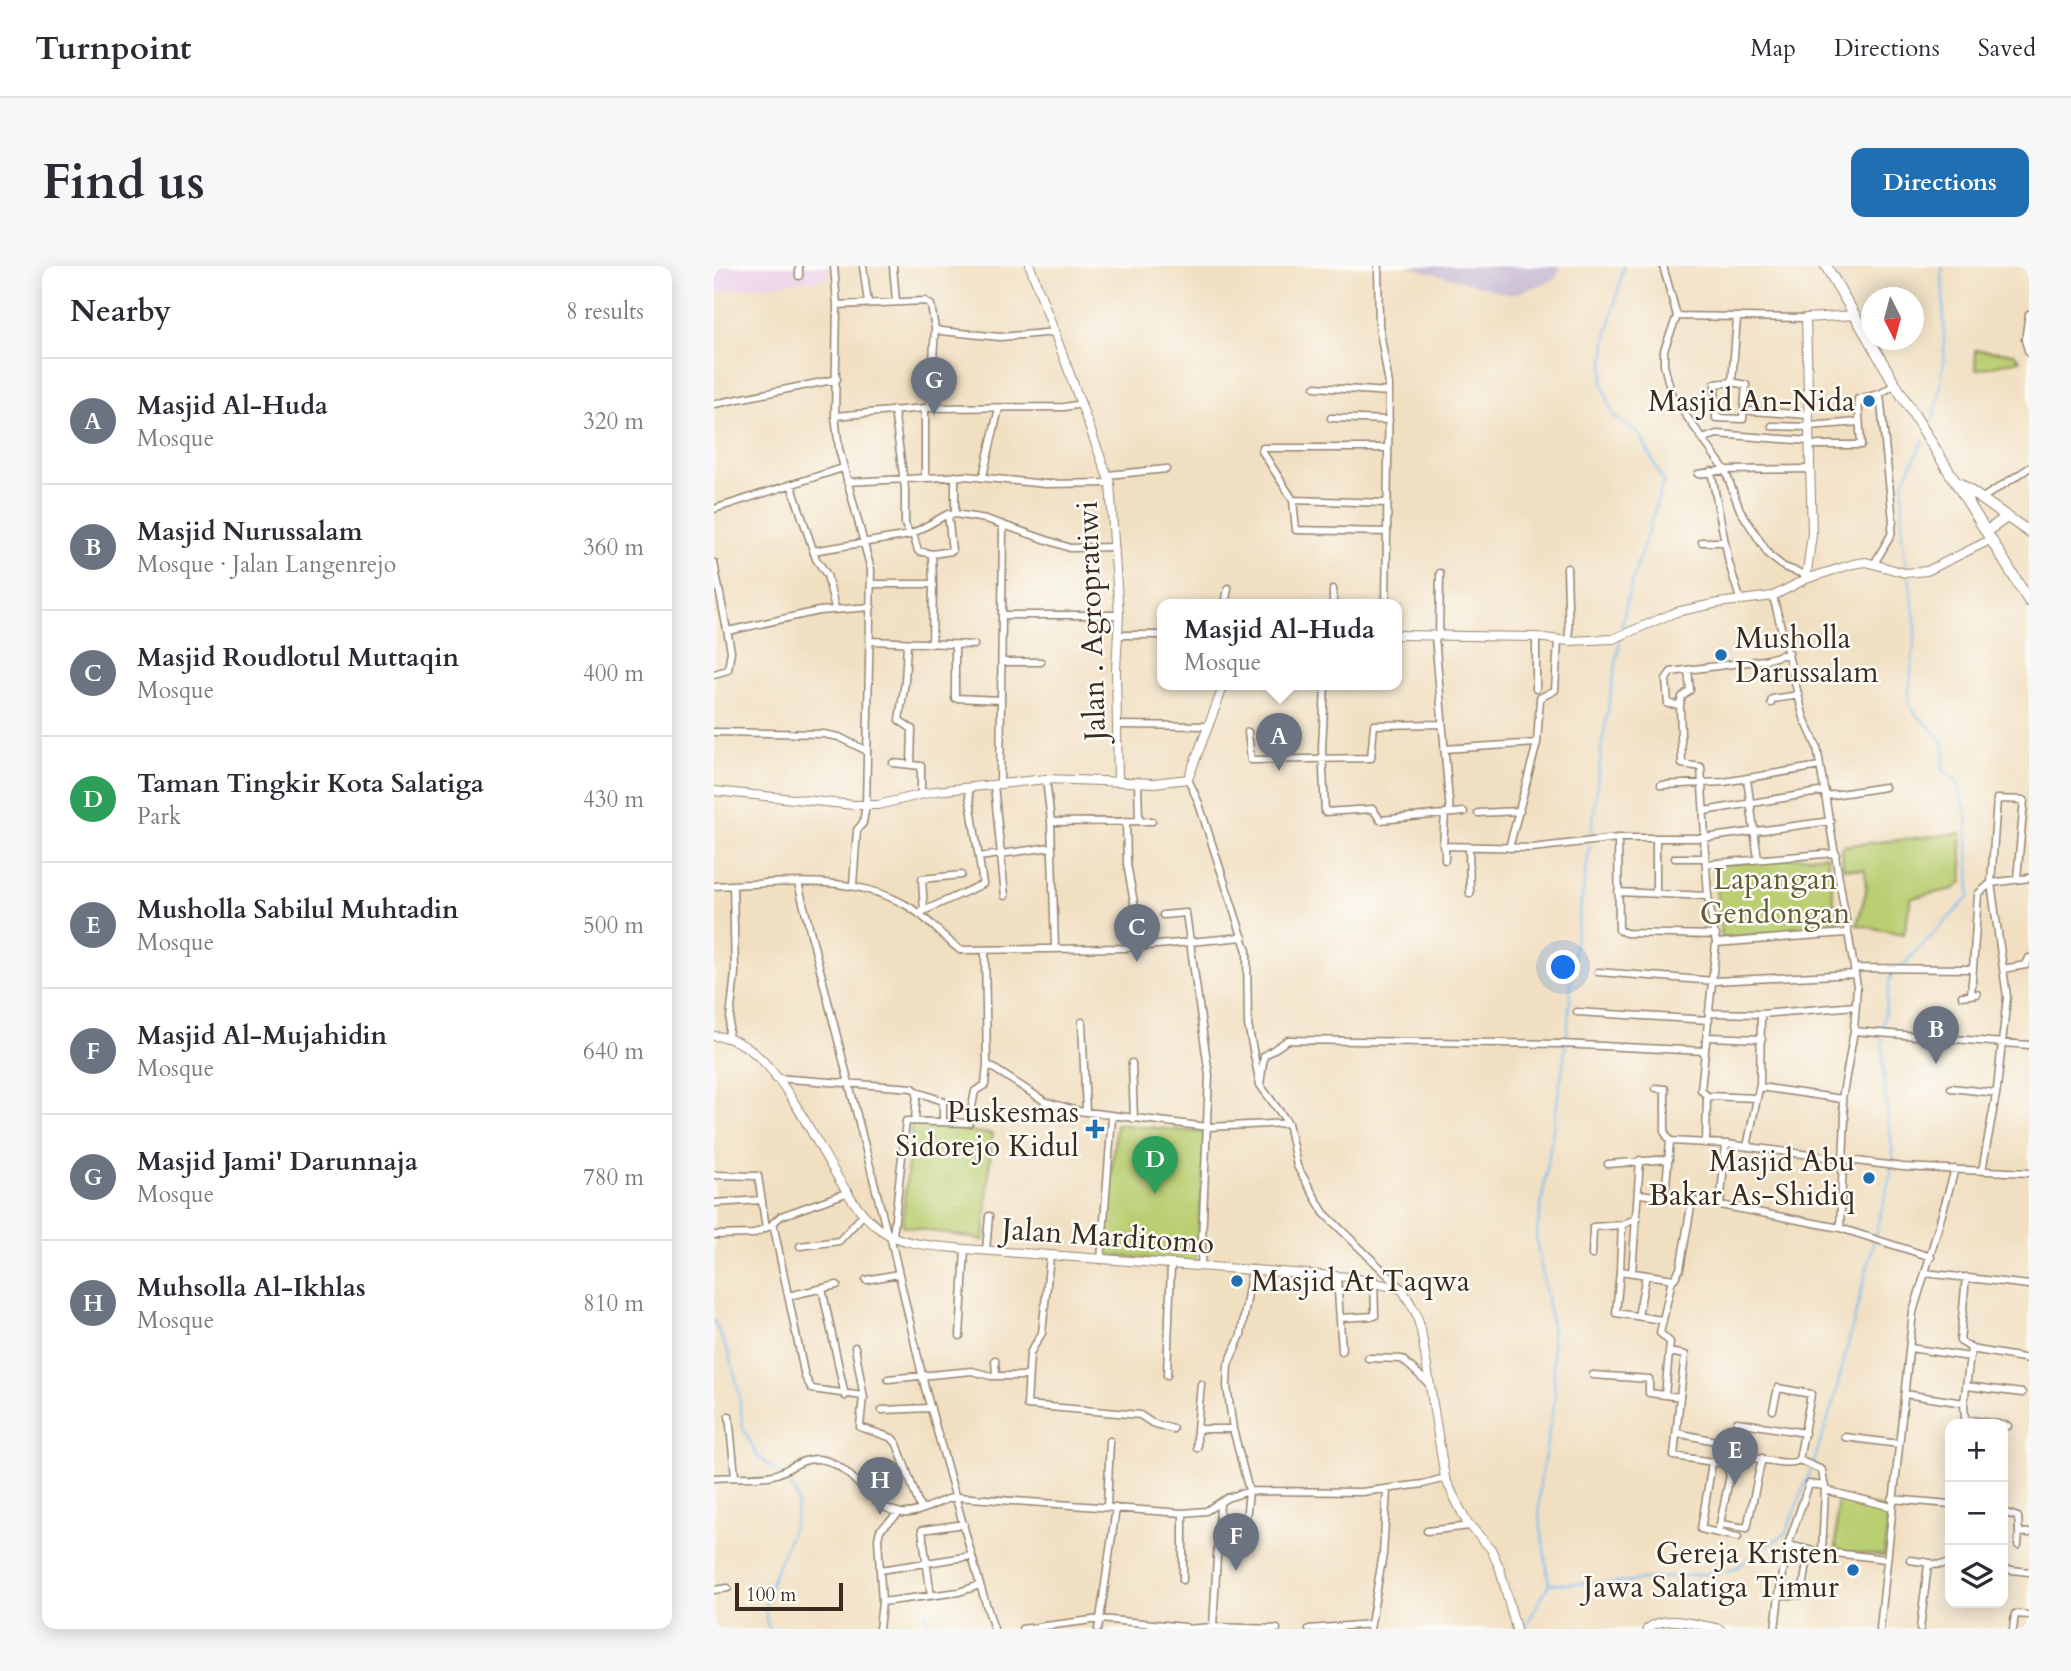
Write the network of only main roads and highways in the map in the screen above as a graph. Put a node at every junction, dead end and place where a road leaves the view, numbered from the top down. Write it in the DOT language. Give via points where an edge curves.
graph roads {
  1 [pos="1826,266"];
  2 [pos="1954,479"];
  3 [pos="2007,517"];
  4 [pos="2029,532"];
  5 [pos="1990,535"];
  6 [pos="2029,601"];
  1 -- 2 [label="main road"];
  2 -- 3 [label="main road"];
  2 -- 5 [label="main road"];
  3 -- 4 [label="main road"];
  3 -- 5 [label="main road"];
  5 -- 6 [label="main road"];
}
